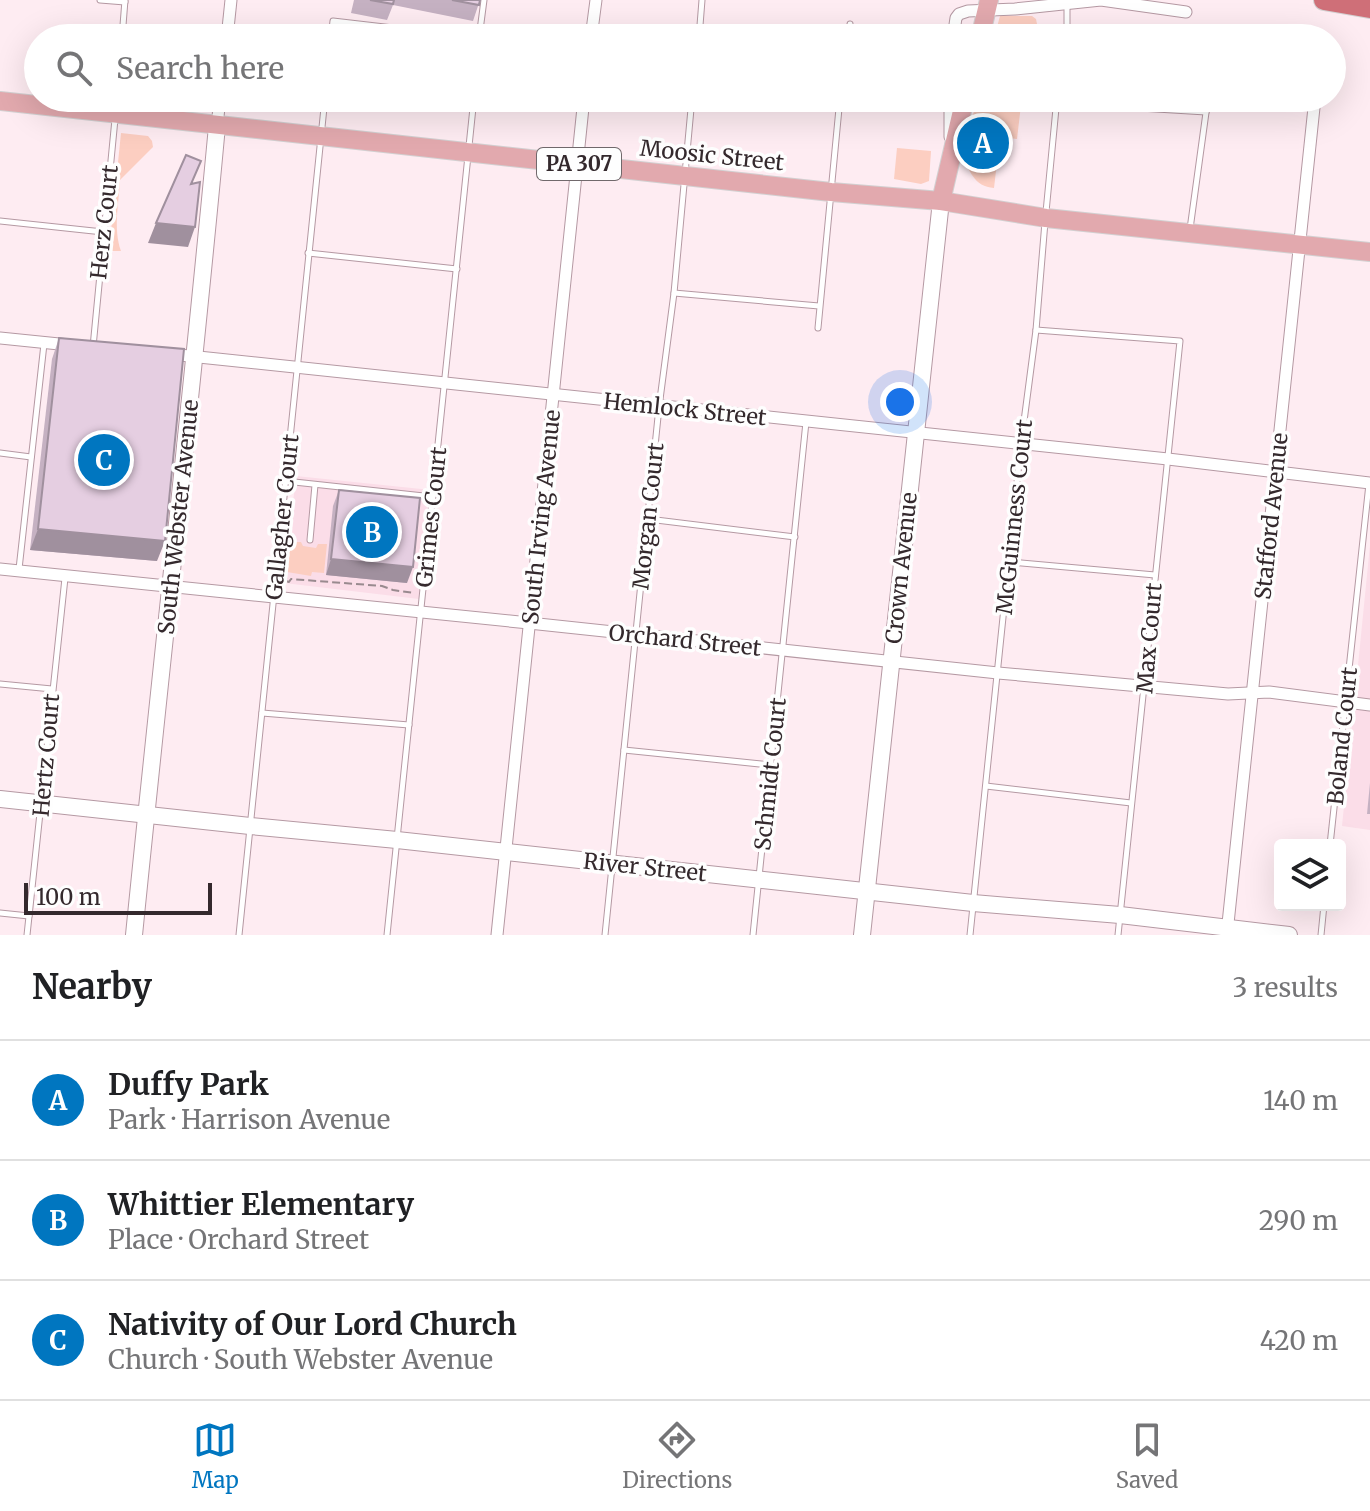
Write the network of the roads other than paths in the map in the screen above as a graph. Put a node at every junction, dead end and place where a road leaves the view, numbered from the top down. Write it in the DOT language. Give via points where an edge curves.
graph roads {
  1 [pos="100,0"];
  2 [pos="231,0"];
  3 [pos="484,0"];
  4 [pos="596,0"];
  5 [pos="702,0"];
  6 [pos="1324,0"];
  7 [pos="125,1"];
  8 [pos="1067,4"];
  9 [pos="988,5"];
  10 [pos="1370,8"];
  11 [pos="1186,12"];
  12 [pos="123,24"];
  13 [pos="228,24"];
  14 [pos="333,24"];
  15 [pos="359,24"];
  16 [pos="481,24"];
  17 [pos="593,24"];
  18 [pos="700,24"];
  19 [pos="954,24"];
  20 [pos="1067,24"];
  21 [pos="0,101"];
  22 [pos="24,103"];
  23 [pos="116,112"];
  24 [pos="129,112"];
  25 [pos="218,112"];
  26 [pos="324,112"];
  27 [pos="473,112"];
  28 [pos="582,112"];
  29 [pos="691,112"];
  30 [pos="839,112"];
  31 [pos="950,112"];
  32 [pos="961,112"];
  33 [pos="1056,112"];
  34 [pos="1206,112"];
  35 [pos="1313,112"];
  36 [pos="217,126"];
  37 [pos="321,136"];
  38 [pos="470,152"];
  39 [pos="950,157"];
  40 [pos="576,164"];
  41 [pos="684,176"];
  42 [pos="831,192"];
  43 [pos="941,201"];
  44 [pos="1046,218"];
  45 [pos="0,221"];
  46 [pos="103,232"];
  47 [pos="1189,234"];
  48 [pos="1298,245"];
  49 [pos="1370,252"];
  50 [pos="308,253"];
  51 [pos="457,269"];
  52 [pos="674,293"];
  53 [pos="819,306"];
  54 [pos="818,328"];
  55 [pos="1036,330"];
  56 [pos="0,338"];
  57 [pos="44,343"];
  58 [pos="93,347"];
  59 [pos="107,348"];
  60 [pos="151,352"];
  61 [pos="195,356"];
  62 [pos="298,369"];
  63 [pos="445,384"];
  64 [pos="554,395"];
  65 [pos="659,407"];
  66 [pos="806,421"];
  67 [pos="915,432"];
  68 [pos="1021,444"];
  69 [pos="0,453"];
  70 [pos="31,457"];
  71 [pos="1168,459"];
  72 [pos="1275,473"];
  73 [pos="285,481"];
  74 [pos="1370,483"];
  75 [pos="315,485"];
  76 [pos="433,497"];
  77 [pos="648,519"];
  78 [pos="795,537"];
  79 [pos="310,540"];
  80 [pos="1010,562"];
  81 [pos="0,569"];
  82 [pos="19,572"];
  83 [pos="65,575"];
  84 [pos="1155,575"];
  85 [pos="169,587"];
  86 [pos="274,596"];
  87 [pos="421,612"];
  88 [pos="529,623"];
  89 [pos="635,635"];
  90 [pos="782,651"];
  91 [pos="891,662"];
  92 [pos="998,673"];
  93 [pos="0,684"];
  94 [pos="1145,686"];
  95 [pos="52,689"];
  96 [pos="1252,693"];
  97 [pos="1345,702"];
  98 [pos="1370,705"];
  99 [pos="262,713"];
  100 [pos="409,725"];
  101 [pos="624,750"];
  102 [pos="770,765"];
  103 [pos="986,786"];
  104 [pos="0,799"];
  105 [pos="42,803"];
  106 [pos="1131,803"];
  107 [pos="146,814"];
  108 [pos="250,826"];
  109 [pos="1331,839"];
  110 [pos="397,840"];
  111 [pos="506,852"];
  112 [pos="612,863"];
  113 [pos="759,879"];
  114 [pos="867,891"];
  115 [pos="973,903"];
  116 [pos="1323,911"];
  117 [pos="0,913"];
  118 [pos="1120,915"];
  119 [pos="29,916"];
  120 [pos="1228,932"];
  121 [pos="27,935"];
  122 [pos="134,935"];
  123 [pos="239,935"];
  124 [pos="387,935"];
  125 [pos="497,935"];
  126 [pos="605,935"];
  127 [pos="753,935"];
  128 [pos="862,935"];
  129 [pos="970,935"];
  130 [pos="1118,935"];
  131 [pos="1289,935"];
  132 [pos="1321,935"];
  1 -- 7 [label="lane"];
  2 -- 13 [label="street"];
  3 -- 16 [label="lane"];
  4 -- 17 [label="street"];
  5 -- 18 [label="lane"];
  6 -- 10 [label="highway"];
  7 -- 12 [label="lane"];
  8 -- 9 [label="street" via="1015,9"];
  8 -- 11 [label="street" via="1101,0"];
  8 -- 20 [label="lane"];
  9 -- 19 [label="street" via="959,14"];
  14 -- 15 [label="lane"];
  21 -- 22 [label="main road, Moosic Street / PA 307"];
  23 -- 46 [label="lane, Herz Court"];
  24 -- 36 [label="main road, Moosic Street / PA 307"];
  25 -- 36 [label="street, South Webster Avenue"];
  26 -- 37 [label="lane, Gallagher Court"];
  27 -- 38 [label="lane, Grimes Court"];
  28 -- 40 [label="street, South Irving Avenue"];
  29 -- 41 [label="lane, Morgan Court"];
  30 -- 42 [label="lane"];
  31 -- 39 [label="street"];
  32 -- 39 [label="main road"];
  33 -- 44 [label="lane, McGuinness Court"];
  34 -- 47 [label="lane"];
  35 -- 48 [label="street, Stafford Avenue"];
  36 -- 37 [label="main road, Moosic Street / PA 307"];
  36 -- 61 [label="main road, South Webster Avenue"];
  37 -- 38 [label="main road, Moosic Street / PA 307"];
  37 -- 50 [label="lane, Gallagher Court"];
  38 -- 40 [label="main road, Moosic Street / PA 307"];
  38 -- 51 [label="lane, Grimes Court"];
  39 -- 43 [label="main road"];
  40 -- 41 [label="main road, Moosic Street / PA 307"];
  40 -- 64 [label="street, South Irving Avenue"];
  41 -- 42 [label="main road, Moosic Street / PA 307"];
  41 -- 52 [label="lane, Morgan Court"];
  42 -- 43 [label="main road, Moosic Street / PA 307"];
  42 -- 53 [label="lane"];
  43 -- 44 [label="main road, Moosic Street / PA 307"];
  43 -- 67 [label="main road, Crown Avenue"];
  44 -- 47 [label="main road, Moosic Street / PA 307"];
  44 -- 55 [label="lane, McGuinness Court"];
  45 -- 46 [label="lane"];
  46 -- 58 [label="lane, Herz Court"];
  47 -- 48 [label="main road, Moosic Street / PA 307"];
  48 -- 49 [label="main road, Moosic Street / PA 307"];
  48 -- 72 [label="street, Stafford Avenue"];
  50 -- 51 [label="lane"];
  50 -- 62 [label="lane, Gallagher Court"];
  51 -- 63 [label="lane, Grimes Court"];
  52 -- 53 [label="lane"];
  52 -- 65 [label="lane, Morgan Court"];
  53 -- 54 [label="lane"];
  55 -- 68 [label="lane, McGuinness Court"];
  55 -- 71 [label="lane, Max Court" via="1180,341"];
  56 -- 57 [label="street"];
  57 -- 58 [label="street"];
  57 -- 70 [label="lane"];
  58 -- 59 [label="street"];
  60 -- 61 [label="street, Hemlock Street"];
  61 -- 62 [label="street, Hemlock Street"];
  61 -- 85 [label="main road, South Webster Avenue"];
  62 -- 63 [label="street, Hemlock Street"];
  62 -- 73 [label="lane, Gallagher Court"];
  63 -- 64 [label="street, Hemlock Street"];
  63 -- 76 [label="lane, Grimes Court"];
  64 -- 65 [label="street, Hemlock Street"];
  64 -- 88 [label="street, South Irving Avenue"];
  65 -- 66 [label="street, Hemlock Street"];
  65 -- 77 [label="lane, Morgan Court"];
  66 -- 67 [label="street, Hemlock Street"];
  66 -- 78 [label="lane, Schmidt Court"];
  67 -- 68 [label="street, Hemlock Street"];
  67 -- 91 [label="main road, Crown Avenue"];
  68 -- 71 [label="street, Hemlock Street"];
  68 -- 80 [label="lane, McGuinness Court"];
  69 -- 70 [label="lane"];
  70 -- 82 [label="lane"];
  71 -- 72 [label="street, Hemlock Street"];
  71 -- 84 [label="lane, Max Court"];
  72 -- 74 [label="street, Hemlock Street"];
  72 -- 96 [label="street, Stafford Avenue"];
  73 -- 75 [label="lane"];
  73 -- 86 [label="lane, Gallagher Court"];
  74 -- 97 [label="lane, Boland Court"];
  75 -- 76 [label="lane"];
  75 -- 79 [label="lane"];
  76 -- 87 [label="lane, Grimes Court"];
  77 -- 78 [label="lane"];
  77 -- 89 [label="lane, Morgan Court"];
  78 -- 90 [label="lane, Schmidt Court"];
  80 -- 84 [label="lane"];
  80 -- 92 [label="lane, McGuinness Court"];
  81 -- 82 [label="street, Orchard Street"];
  82 -- 83 [label="street, Orchard Street"];
  83 -- 85 [label="street, Orchard Street"];
  83 -- 95 [label="lane, Hertz Court"];
  84 -- 94 [label="lane, Max Court"];
  85 -- 86 [label="street, Orchard Street"];
  85 -- 107 [label="main road, South Webster Avenue"];
  86 -- 87 [label="street, Orchard Street"];
  86 -- 99 [label="lane, Gallagher Court"];
  87 -- 88 [label="street, Orchard Street"];
  87 -- 100 [label="lane, Grimes Court"];
  88 -- 89 [label="street, Orchard Street"];
  88 -- 111 [label="street, South Irving Avenue"];
  89 -- 90 [label="street, Orchard Street"];
  89 -- 101 [label="lane, Morgan Court"];
  90 -- 91 [label="street, Orchard Street"];
  90 -- 102 [label="lane, Schmidt Court"];
  91 -- 92 [label="street, Orchard Street"];
  91 -- 114 [label="main road, Crown Avenue"];
  92 -- 94 [label="street, Orchard Street"];
  92 -- 103 [label="lane, McGuinness Court"];
  93 -- 95 [label="lane"];
  94 -- 96 [label="street, Orchard Street"];
  94 -- 106 [label="lane, Max Court"];
  95 -- 105 [label="lane, Hertz Court"];
  96 -- 97 [label="street, Orchard Street"];
  96 -- 120 [label="street, Stafford Avenue"];
  97 -- 98 [label="street, Orchard Street"];
  97 -- 109 [label="lane, Boland Court"];
  99 -- 100 [label="lane"];
  99 -- 108 [label="lane, Gallagher Court"];
  100 -- 110 [label="lane, Grimes Court"];
  101 -- 102 [label="lane"];
  101 -- 112 [label="lane, Morgan Court"];
  102 -- 113 [label="lane, Schmidt Court"];
  103 -- 106 [label="lane"];
  103 -- 115 [label="lane, McGuinness Court"];
  104 -- 105 [label="main road, River Street"];
  105 -- 107 [label="main road, River Street"];
  105 -- 119 [label="lane, Hertz Court"];
  106 -- 118 [label="lane, Max Court"];
  107 -- 108 [label="main road, River Street"];
  107 -- 122 [label="main road, South Webster Avenue"];
  108 -- 110 [label="main road, River Street"];
  108 -- 123 [label="lane, Gallagher Court"];
  110 -- 111 [label="main road, River Street"];
  110 -- 124 [label="lane, Grimes Court"];
  111 -- 112 [label="main road, River Street"];
  111 -- 125 [label="street, South Irving Avenue"];
  112 -- 113 [label="main road, River Street"];
  112 -- 126 [label="lane, Morgan Court"];
  113 -- 114 [label="main road, River Street"];
  113 -- 127 [label="lane, Schmidt Court"];
  114 -- 115 [label="main road, River Street"];
  114 -- 128 [label="main road, Crown Avenue"];
  115 -- 118 [label="main road, River Street"];
  115 -- 129 [label="lane, McGuinness Court"];
  116 -- 132 [label="lane"];
  117 -- 119 [label="lane"];
  118 -- 120 [label="main road, River Street"];
  118 -- 130 [label="lane, Max Court"];
  119 -- 121 [label="lane, Hertz Court"];
  120 -- 131 [label="main road, River Street"];
}
